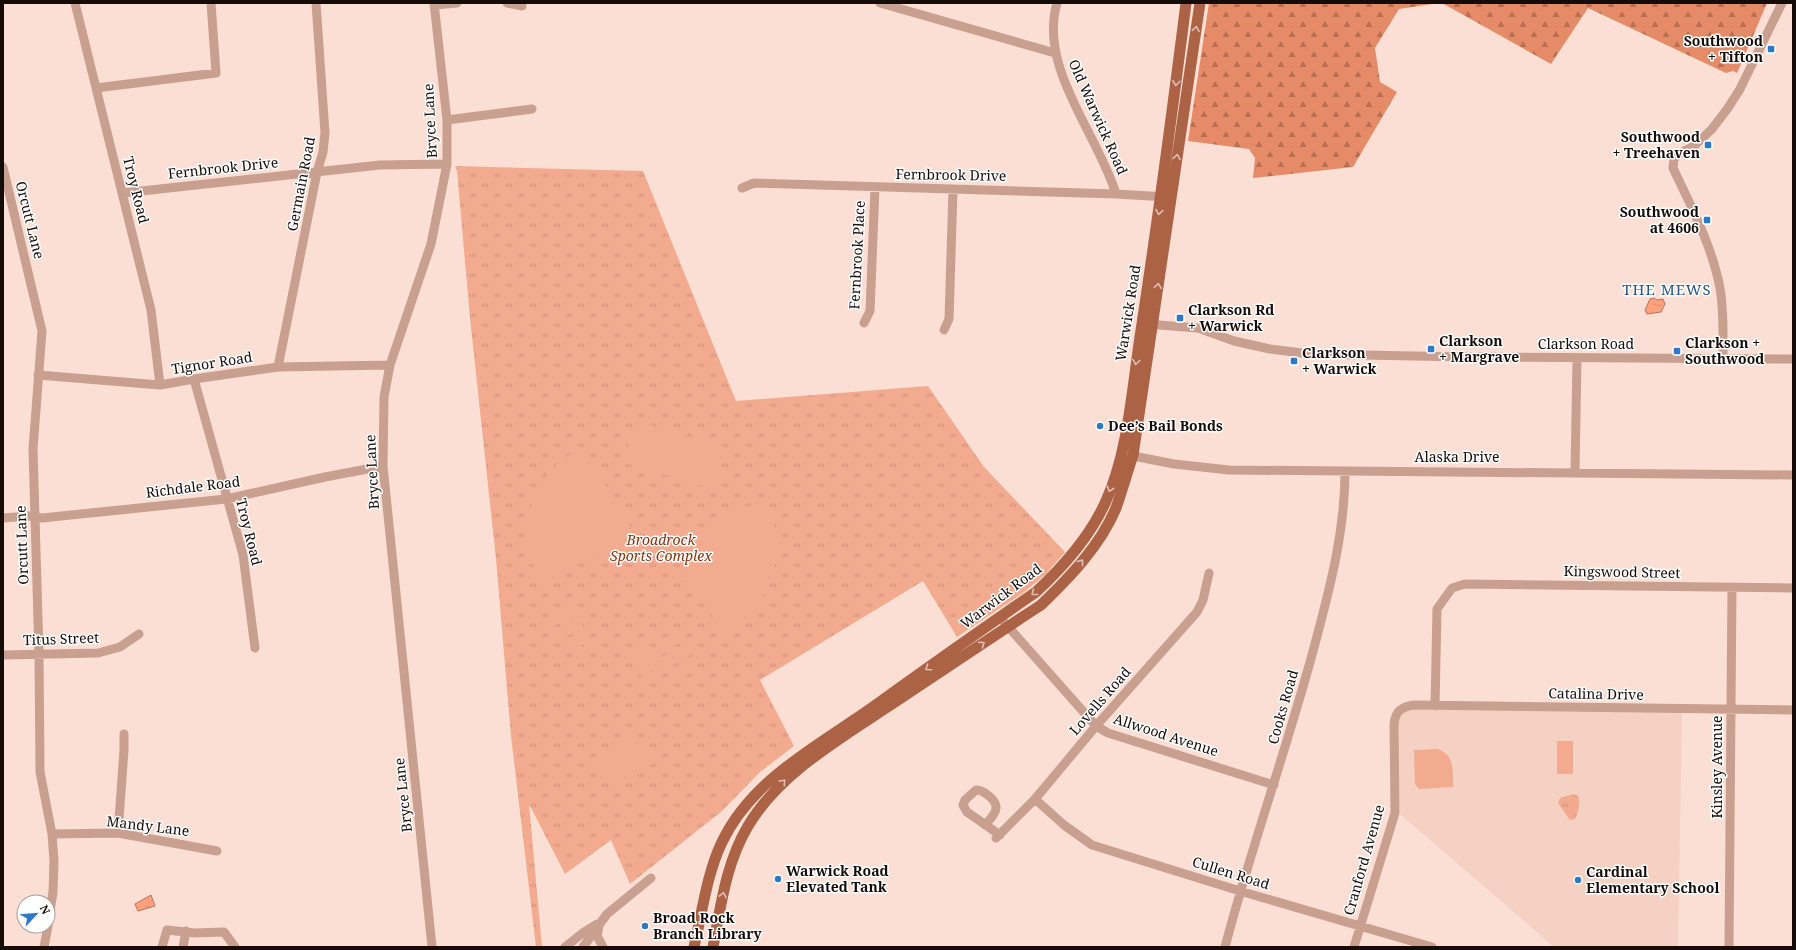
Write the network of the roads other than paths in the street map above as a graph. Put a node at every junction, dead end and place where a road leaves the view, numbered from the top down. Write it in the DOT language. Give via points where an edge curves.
graph roads {
  1 [pos="76,3"];
  2 [pos="211,3"];
  3 [pos="316,3"];
  4 [pos="457,3"];
  5 [pos="508,3"];
  6 [pos="880,3"];
  7 [pos="1057,3"];
  8 [pos="1186,3"];
  9 [pos="1200,3"];
  10 [pos="1782,3"];
  11 [pos="434,4"];
  12 [pos="522,6"];
  13 [pos="1055,53"];
  14 [pos="96,88"];
  15 [pos="532,109"];
  16 [pos="447,120"];
  17 [pos="447,164"];
  18 [pos="3,167"];
  19 [pos="317,172"];
  20 [pos="742,188"];
  21 [pos="875,188"];
  22 [pos="953,190"];
  23 [pos="123,193"];
  24 [pos="1116,194"];
  25 [pos="1166,196"];
  26 [pos="864,323"];
  27 [pos="1147,324"];
  28 [pos="944,330"];
  29 [pos="1577,358"];
  30 [pos="1723,358"];
  31 [pos="1793,359"];
  32 [pos="390,365"];
  33 [pos="278,367"];
  34 [pos="38,375"];
  35 [pos="194,379"];
  36 [pos="160,386"];
  37 [pos="1128,455"];
  38 [pos="383,466"];
  39 [pos="1345,471"];
  40 [pos="1575,472"];
  41 [pos="1793,475"];
  42 [pos="226,499"];
  43 [pos="35,517"];
  44 [pos="3,518"];
  45 [pos="1209,573"];
  46 [pos="1732,587"];
  47 [pos="1793,588"];
  48 [pos="1000,617"];
  49 [pos="1008,627"];
  50 [pos="139,634"];
  51 [pos="255,648"];
  52 [pos="3,654"];
  53 [pos="39,654"];
  54 [pos="1435,706"];
  55 [pos="1399,710"];
  56 [pos="1731,710"];
  57 [pos="1793,710"];
  58 [pos="1096,726"];
  59 [pos="124,734"];
  60 [pos="1274,785"];
  61 [pos="1035,799"];
  62 [pos="985,825"];
  63 [pos="118,833"];
  64 [pos="52,834"];
  65 [pos="217,851"];
  66 [pos="651,878"];
  67 [pos="1240,891"];
  68 [pos="52,894"];
  69 [pos="600,922"];
  70 [pos="1360,926"];
  71 [pos="186,931"];
  72 [pos="46,934"];
  73 [pos="44,947"];
  74 [pos="162,947"];
  75 [pos="183,947"];
  76 [pos="235,947"];
  77 [pos="432,947"];
  78 [pos="565,947"];
  79 [pos="583,947"];
  80 [pos="603,947"];
  81 [pos="694,947"];
  82 [pos="713,947"];
  83 [pos="1225,947"];
  84 [pos="1354,947"];
  85 [pos="1432,947"];
  86 [pos="1729,947"];
  1 -- 14 [label="street, Troy Road"];
  2 -- 14 [label="street" via="216,73"];
  3 -- 19 [label="street, Germain Road" via="325,133"];
  4 -- 11 [label="street"];
  5 -- 12 [label="street"];
  6 -- 13 [label="street"];
  7 -- 13 [label="street, Old Warwick Road" via="1054,26"];
  8 -- 25 [label="main road, Warwick Road, one-way"];
  25 -- 9 [label="main road, Warwick Road, one-way"];
  10 -- 30 [label="street" via="1728,108 1712,129 1694,146 1674,159 1674,168 1707,243 1720,288"];
  11 -- 16 [label="street, Bryce Lane"];
  13 -- 24 [label="street, Old Warwick Road" via="1078,111 1111,177"];
  14 -- 23 [label="street, Troy Road"];
  15 -- 16 [label="street"];
  16 -- 17 [label="street, Bryce Lane"];
  17 -- 19 [label="street, Fernbrook Drive" via="380,165"];
  17 -- 32 [label="street, Bryce Lane" via="431,244"];
  18 -- 34 [label="street, Orcutt Lane" via="42,331"];
  19 -- 23 [label="street, Fernbrook Drive"];
  19 -- 33 [label="street, Germain Road"];
  20 -- 21 [label="street, Fernbrook Drive" via="754,184"];
  21 -- 22 [label="street, Fernbrook Drive"];
  21 -- 26 [label="street, Fernbrook Place" via="870,311"];
  22 -- 24 [label="street, Fernbrook Drive"];
  22 -- 28 [label="street" via="949,319"];
  23 -- 36 [label="street, Troy Road" via="152,310"];
  24 -- 25 [label="street, Fernbrook Drive"];
  25 -- 27 [label="main road, Warwick Road"];
  27 -- 29 [label="street, Clarkson Road" via="1198,328 1234,341 1310,354"];
  27 -- 37 [label="main road, Warwick Road"];
  29 -- 30 [label="street, Clarkson Road"];
  29 -- 40 [label="street"];
  30 -- 31 [label="street, Clarkson Road"];
  32 -- 33 [label="street, Tignor Road"];
  32 -- 38 [label="street, Bryce Lane" via="384,397"];
  33 -- 35 [label="street, Tignor Road"];
  34 -- 36 [label="street, Tignor Road"];
  34 -- 43 [label="street, Orcutt Lane" via="33,449"];
  35 -- 36 [label="street, Tignor Road"];
  35 -- 42 [label="street, Troy Road"];
  37 -- 39 [label="street, Alaska Drive" via="1174,464 1229,470"];
  37 -- 48 [label="main road, Warwick Road, one-way" via="1106,501 1082,542 1060,569 1036,592"];
  49 -- 37 [label="main road, Warwick Road, one-way" via="1041,605 1067,581 1100,538 1115,509"];
  38 -- 42 [label="street, Richdale Road"];
  38 -- 77 [label="street, Bryce Lane"];
  39 -- 40 [label="street, Alaska Drive"];
  39 -- 60 [label="street, Cooks Road" via="1342,524 1333,576 1306,680"];
  40 -- 41 [label="street, Alaska Drive"];
  42 -- 43 [label="street, Richdale Road"];
  42 -- 51 [label="street, Troy Road" via="242,555"];
  43 -- 44 [label="street, Richdale Road"];
  43 -- 53 [label="street, Orcutt Lane"];
  45 -- 58 [label="street, Lovells Road" via="1197,612"];
  46 -- 47 [label="street, Kingswood Street"];
  46 -- 54 [label="street, Kingswood Street" via="1465,584 1452,588 1437,609"];
  46 -- 56 [label="street, Kinsley Avenue"];
  48 -- 49 [label="street, Allwood Avenue"];
  48 -- 81 [label="main road, Warwick Road, one-way" via="781,770 762,787 722,841 711,873"];
  49 -- 58 [label="street, Allwood Avenue"];
  82 -- 49 [label="main road, Warwick Road, one-way" via="729,868 739,843 756,814 791,774"];
  50 -- 53 [label="street, Titus Street" via="112,650"];
  52 -- 53 [label="street, Titus Street"];
  53 -- 64 [label="street, Orcutt Lane" via="40,772"];
  54 -- 55 [label="street, Catalina Drive" via="1414,705"];
  54 -- 56 [label="street, Catalina Drive"];
  55 -- 70 [label="street, Cranford Avenue" via="1394,724 1395,813"];
  56 -- 57 [label="street, Catalina Drive"];
  56 -- 86 [label="street, Kinsley Avenue"];
  58 -- 60 [label="street, Allwood Avenue" via="1108,733"];
  58 -- 61 [label="street, Lovells Road"];
  59 -- 63 [label="street"];
  60 -- 67 [label="street, Cooks Road"];
  61 -- 62 [label="street, Lovells Road" via="998,836"];
  61 -- 67 [label="street, Cullen Road" via="1064,825 1092,845"];
  63 -- 64 [label="street, Mandy Lane"];
  63 -- 65 [label="street, Mandy Lane"];
  64 -- 68 [label="street, Orcutt Lane" via="54,878"];
  66 -- 69 [label="street"];
  67 -- 70 [label="street, Cullen Road"];
  67 -- 83 [label="street, Cooks Road"];
  69 -- 78 [label="street"];
  69 -- 79 [label="street"];
  69 -- 80 [label="street" via="597,936"];
  70 -- 84 [label="street, Cranford Avenue"];
  70 -- 85 [label="street, Cullen Road"];
  71 -- 74 [label="street" via="167,930"];
  71 -- 75 [label="street"];
  71 -- 76 [label="street" via="224,932"];
  72 -- 73 [label="street, Orcutt Lane"];
}
